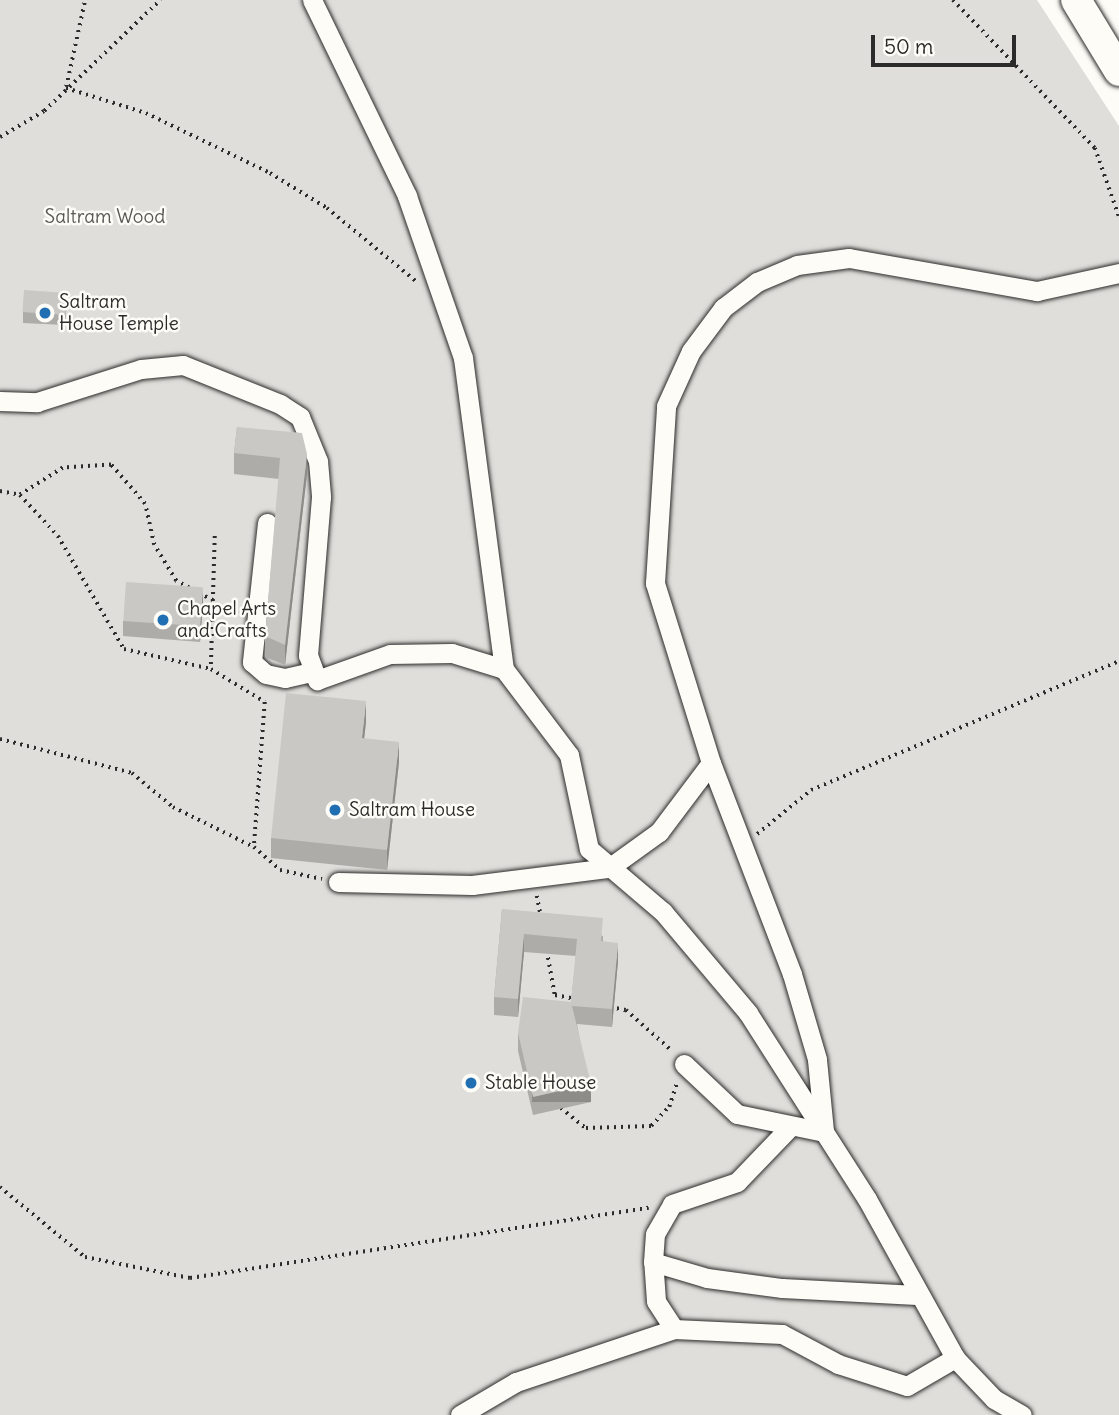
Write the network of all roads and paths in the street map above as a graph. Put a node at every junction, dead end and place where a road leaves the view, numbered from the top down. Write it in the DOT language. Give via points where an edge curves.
graph roads {
  1 [pos="85,0"];
  2 [pos="160,0"];
  3 [pos="312,0"];
  4 [pos="953,0"];
  5 [pos="1076,0"];
  6 [pos="1119,71"];
  7 [pos="66,88"];
  8 [pos="0,136"];
  9 [pos="1119,216"];
  10 [pos="1119,273"];
  11 [pos="442,302"];
  12 [pos="0,401"];
  13 [pos="0,491"];
  14 [pos="20,495"];
  15 [pos="267,523"];
  16 [pos="215,536"];
  17 [pos="213,600"];
  18 [pos="1119,661"];
  19 [pos="503,668"];
  20 [pos="211,669"];
  21 [pos="311,673"];
  22 [pos="0,739"];
  23 [pos="711,763"];
  24 [pos="743,846"];
  25 [pos="254,847"];
  26 [pos="610,868"];
  27 [pos="534,880"];
  28 [pos="338,882"];
  29 [pos="542,926"];
  30 [pos="544,937"];
  31 [pos="578,1000"];
  32 [pos="602,1005"];
  33 [pos="684,1064"];
  34 [pos="561,1108"];
  35 [pos="788,1129"];
  36 [pos="824,1132"];
  37 [pos="0,1187"];
  38 [pos="671,1204"];
  39 [pos="653,1262"];
  40 [pos="917,1296"];
  41 [pos="674,1328"];
  42 [pos="955,1358"];
  43 [pos="460,1415"];
  44 [pos="1022,1415"];
  1 -- 7 [label="path"];
  2 -- 7 [label="path"];
  3 -- 11 [label="lane" via="407,196"];
  4 -- 9 [label="path" via="1095,148"];
  5 -- 6 [label="highway"];
  7 -- 8 [label="path" via="44,111"];
  7 -- 11 [label="path" via="146,113 270,173 327,208"];
  10 -- 23 [label="lane" via="1037,290 849,258 797,265 757,282 723,308 691,351 666,406 656,484 655,583"];
  11 -- 19 [label="lane" via="463,358"];
  12 -- 21 [label="lane" via="37,402 141,369 183,365 300,417 318,461 321,497"];
  13 -- 14 [label="path"];
  14 -- 17 [label="path" via="63,468 111,465 145,505 154,545 176,581"];
  14 -- 20 [label="path" via="58,536 124,649"];
  15 -- 21 [label="lane" via="252,662 285,678"];
  16 -- 17 [label="path"];
  17 -- 20 [label="path"];
  18 -- 24 [label="path" via="811,790"];
  19 -- 21 [label="lane" via="452,653 390,654 317,680"];
  19 -- 26 [label="lane" via="569,755 589,849"];
  20 -- 25 [label="path" via="265,702"];
  22 -- 25 [label="path" via="132,774 183,813"];
  23 -- 24 [label="lane"];
  23 -- 26 [label="lane" via="659,832"];
  24 -- 36 [label="lane" via="817,1059"];
  25 -- 28 [label="path" via="280,870"];
  26 -- 27 [label="lane"];
  26 -- 36 [label="lane" via="663,912 722,981"];
  27 -- 28 [label="lane"];
  27 -- 29 [label="path"];
  30 -- 31 [label="path" via="555,995"];
  32 -- 33 [label="path" via="626,1010"];
  33 -- 34 [label="path" via="669,1107 652,1126 586,1128"];
  33 -- 35 [label="lane" via="737,1114"];
  35 -- 36 [label="lane"];
  35 -- 38 [label="lane" via="737,1182"];
  36 -- 40 [label="lane"];
  37 -- 38 [label="path" via="85,1257 190,1278"];
  38 -- 39 [label="lane" via="655,1234"];
  39 -- 40 [label="lane" via="707,1278 782,1288"];
  39 -- 41 [label="lane" via="656,1301"];
  40 -- 42 [label="lane"];
  41 -- 42 [label="lane" via="782,1334 838,1364 908,1386"];
  41 -- 43 [label="lane" via="516,1382"];
  42 -- 44 [label="lane" via="994,1399"];
}
